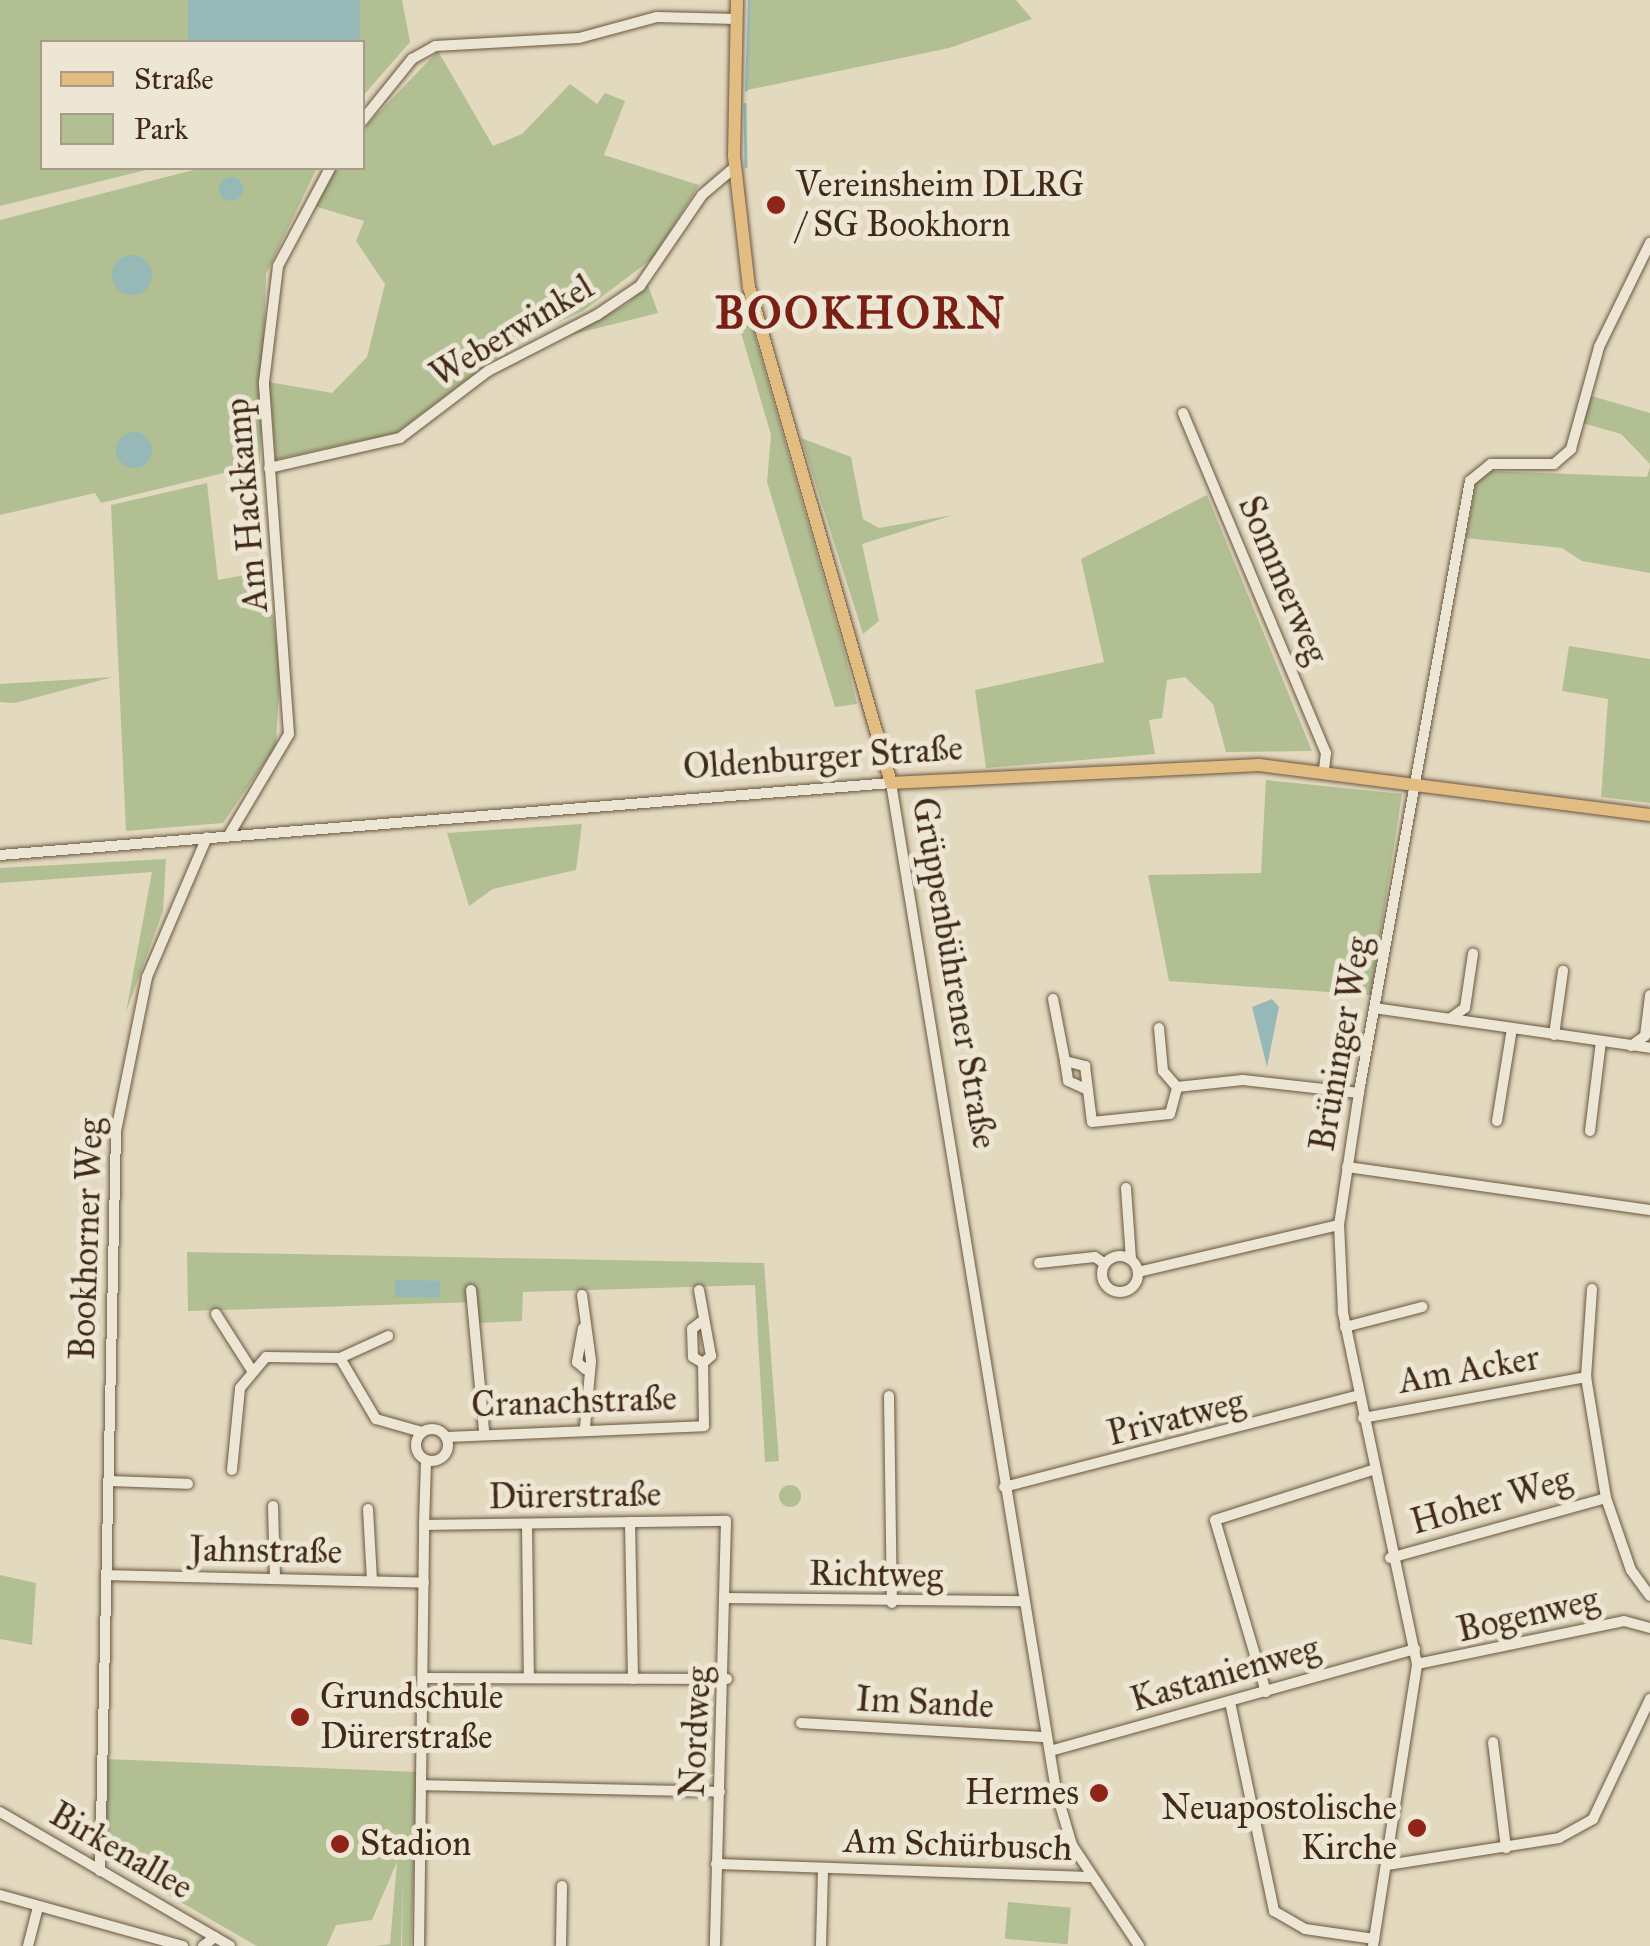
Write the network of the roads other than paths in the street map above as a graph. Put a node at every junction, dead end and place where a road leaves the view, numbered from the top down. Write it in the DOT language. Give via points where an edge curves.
graph roads {
  1 [pos="737,0"];
  2 [pos="737,19"];
  3 [pos="365,117"];
  4 [pos="735,167"];
  5 [pos="329,170"];
  6 [pos="1650,243"];
  7 [pos="1183,414"];
  8 [pos="269,468"];
  9 [pos="1324,769"];
  10 [pos="1415,780"];
  11 [pos="891,783"];
  12 [pos="1650,815"];
  13 [pos="229,835"];
  14 [pos="208,836"];
  15 [pos="0,855"];
  16 [pos="1473,954"];
  17 [pos="1563,971"];
  18 [pos="1650,996"];
  19 [pos="1053,999"];
  20 [pos="1374,1008"];
  21 [pos="1465,1008"];
  22 [pos="1450,1019"];
  23 [pos="1474,1022"];
  24 [pos="1159,1028"];
  25 [pos="1512,1028"];
  26 [pos="1554,1035"];
  27 [pos="1601,1042"];
  28 [pos="1648,1042"];
  29 [pos="1065,1061"];
  30 [pos="1178,1087"];
  31 [pos="1086,1089"];
  32 [pos="1359,1093"];
  33 [pos="1497,1120"];
  34 [pos="1590,1131"];
  35 [pos="1347,1167"];
  36 [pos="1126,1188"];
  37 [pos="1650,1210"];
  38 [pos="1339,1225"];
  39 [pos="1131,1259"];
  40 [pos="1040,1263"];
  41 [pos="1105,1264"];
  42 [pos="1138,1272"];
  43 [pos="1592,1289"];
  44 [pos="471,1290"];
  45 [pos="700,1290"];
  46 [pos="582,1295"];
  47 [pos="1422,1306"];
  48 [pos="216,1314"];
  49 [pos="701,1322"];
  50 [pos="1345,1327"];
  51 [pos="388,1336"];
  52 [pos="340,1358"];
  53 [pos="703,1363"];
  54 [pos="251,1368"];
  55 [pos="1586,1377"];
  56 [pos="1358,1395"];
  57 [pos="889,1396"];
  58 [pos="1362,1418"];
  59 [pos="586,1427"];
  60 [pos="484,1430"];
  61 [pos="422,1432"];
  62 [pos="446,1437"];
  63 [pos="426,1460"];
  64 [pos="232,1470"];
  65 [pos="1373,1470"];
  66 [pos="108,1481"];
  67 [pos="188,1484"];
  68 [pos="1004,1487"];
  69 [pos="1606,1498"];
  70 [pos="272,1506"];
  71 [pos="368,1509"];
  72 [pos="726,1520"];
  73 [pos="630,1522"];
  74 [pos="528,1525"];
  75 [pos="424,1526"];
  76 [pos="1390,1558"];
  77 [pos="106,1575"];
  78 [pos="276,1578"];
  79 [pos="372,1581"];
  80 [pos="424,1584"];
  81 [pos="1650,1596"];
  82 [pos="728,1598"];
  83 [pos="1023,1601"];
  84 [pos="892,1603"];
  85 [pos="1650,1628"];
  86 [pos="1415,1649"];
  87 [pos="1417,1664"];
  88 [pos="425,1678"];
  89 [pos="529,1678"];
  90 [pos="633,1679"];
  91 [pos="728,1679"];
  92 [pos="1266,1692"];
  93 [pos="1650,1699"];
  94 [pos="1230,1702"];
  95 [pos="801,1723"];
  96 [pos="1047,1737"];
  97 [pos="1494,1742"];
  98 [pos="1050,1751"];
  99 [pos="422,1786"];
  100 [pos="720,1792"];
  101 [pos="0,1812"];
  102 [pos="1506,1848"];
  103 [pos="716,1864"];
  104 [pos="1387,1865"];
  105 [pos="822,1868"];
  106 [pos="100,1871"];
  107 [pos="1091,1877"];
  108 [pos="562,1886"];
  109 [pos="0,1896"];
  110 [pos="38,1907"];
  111 [pos="215,1937"];
  112 [pos="1374,1942"];
  113 [pos="28,1946"];
  114 [pos="184,1946"];
  115 [pos="203,1946"];
  116 [pos="230,1946"];
  117 [pos="419,1946"];
  118 [pos="561,1946"];
  119 [pos="715,1946"];
  120 [pos="821,1946"];
  121 [pos="1139,1946"];
  1 -- 2 [label="main road, Grüppenbührener Straße"];
  2 -- 3 [label="street" via="657,18 579,38 435,46 412,59"];
  2 -- 4 [label="main road, Grüppenbührener Straße"];
  4 -- 8 [label="street, Weberwinkel" via="702,194 640,286 597,314 488,371 400,438"];
  4 -- 11 [label="main road, Grüppenbührener Straße" via="769,369"];
  5 -- 8 [label="street, Am Hackkamp" via="304,206 270,294"];
  6 -- 10 [label="street, Brüninger Weg" via="1598,347 1571,450 1554,464 1491,464 1470,481"];
  7 -- 9 [label="street, Sommerweg" via="1326,752"];
  8 -- 13 [label="street, Am Hackkamp" via="288,734"];
  9 -- 10 [label="main road, Oldenburger Straße"];
  9 -- 11 [label="main road, Oldenburger Straße" via="1192,764"];
  10 -- 12 [label="main road, Oldenburger Straße"];
  10 -- 20 [label="street, Brüninger Weg"];
  11 -- 13 [label="street, Oldenburger Straße"];
  11 -- 68 [label="street, Grüppenbührener Straße"];
  13 -- 14 [label="street, Oldenburger Straße"];
  14 -- 15 [label="street, Oldenburger Straße"];
  14 -- 66 [label="street, Bookhorner Weg" via="147,977 116,1131"];
  16 -- 21 [label="street"];
  17 -- 26 [label="street"];
  18 -- 28 [label="street"];
  19 -- 29 [label="street"];
  20 -- 22 [label="street"];
  20 -- 32 [label="street, Brüninger Weg"];
  21 -- 22 [label="street"];
  21 -- 23 [label="street"];
  22 -- 23 [label="street"];
  23 -- 25 [label="street"];
  24 -- 30 [label="street" via="1163,1071"];
  25 -- 26 [label="street"];
  25 -- 33 [label="street"];
  26 -- 27 [label="street"];
  27 -- 28 [label="street"];
  27 -- 34 [label="street"];
  29 -- 31 [label="street" via="1068,1080"];
  29 -- 31 [label="street" via="1084,1066"];
  30 -- 31 [label="street" via="1170,1114 1092,1122"];
  30 -- 32 [label="street" via="1243,1080"];
  32 -- 35 [label="street, Brüninger Weg"];
  35 -- 37 [label="street"];
  35 -- 38 [label="street, Brüninger Weg"];
  36 -- 39 [label="street"];
  38 -- 42 [label="street"];
  38 -- 50 [label="street, Brüninger Weg"];
  39 -- 41 [label="street"];
  39 -- 42 [label="street"];
  40 -- 41 [label="street" via="1095,1257"];
  41 -- 42 [label="street" via="1104,1280 1116,1291 1132,1287"];
  43 -- 55 [label="street"];
  44 -- 60 [label="street"];
  45 -- 49 [label="street"];
  46 -- 59 [label="street"];
  47 -- 50 [label="street"];
  48 -- 54 [label="street"];
  49 -- 53 [label="street" via="693,1343"];
  49 -- 53 [label="street" via="710,1328"];
  50 -- 56 [label="street, Brüninger Weg"];
  51 -- 52 [label="street"];
  52 -- 54 [label="street" via="266,1357"];
  52 -- 61 [label="street" via="376,1419"];
  53 -- 59 [label="street, Cranachstraße" via="704,1426"];
  54 -- 64 [label="street" via="240,1388"];
  55 -- 58 [label="street, Am Acker"];
  55 -- 69 [label="street"];
  56 -- 58 [label="street, Brüninger Weg"];
  56 -- 68 [label="street, Privatweg" via="1197,1444"];
  57 -- 84 [label="street"];
  58 -- 65 [label="street, Brüninger Weg"];
  59 -- 60 [label="street, Cranachstraße"];
  60 -- 62 [label="street, Cranachstraße"];
  61 -- 62 [label="street"];
  61 -- 63 [label="street" via="417,1450"];
  62 -- 63 [label="street" via="446,1453"];
  63 -- 75 [label="street"];
  65 -- 76 [label="street, Brüninger Weg"];
  65 -- 92 [label="street" via="1216,1520"];
  66 -- 67 [label="street"];
  66 -- 77 [label="street, Bookhorner Weg"];
  68 -- 83 [label="street, Grüppenbührener Straße"];
  69 -- 76 [label="street, Hoher Weg"];
  69 -- 81 [label="street" via="1631,1570"];
  70 -- 78 [label="street"];
  71 -- 79 [label="street"];
  72 -- 73 [label="street, Dürerstraße"];
  72 -- 82 [label="street, Nordweg"];
  73 -- 74 [label="street, Dürerstraße"];
  73 -- 90 [label="street"];
  74 -- 75 [label="street, Dürerstraße"];
  74 -- 89 [label="street"];
  75 -- 80 [label="street"];
  76 -- 86 [label="street, Brüninger Weg"];
  77 -- 78 [label="street, Jahnstraße"];
  77 -- 106 [label="street, Bookhorner Weg"];
  78 -- 79 [label="street, Jahnstraße"];
  79 -- 80 [label="street, Jahnstraße"];
  80 -- 88 [label="street"];
  82 -- 84 [label="street, Richtweg"];
  82 -- 91 [label="street, Nordweg"];
  83 -- 84 [label="street, Richtweg"];
  83 -- 96 [label="street, Grüppenbührener Straße"];
  85 -- 87 [label="street, Bogenweg" via="1624,1621"];
  86 -- 87 [label="street, Brüninger Weg"];
  86 -- 92 [label="street, Kastanienweg"];
  87 -- 104 [label="street, Brüninger Weg"];
  88 -- 89 [label="street"];
  88 -- 99 [label="street"];
  89 -- 90 [label="street"];
  90 -- 91 [label="street"];
  91 -- 100 [label="street, Nordweg"];
  92 -- 94 [label="street, Kastanienweg"];
  93 -- 102 [label="street" via="1593,1819 1560,1838"];
  94 -- 98 [label="street, Kastanienweg"];
  94 -- 112 [label="street" via="1274,1911 1305,1929"];
  95 -- 96 [label="street, Im Sande"];
  96 -- 98 [label="street, Grüppenbührener Straße"];
  97 -- 102 [label="street"];
  98 -- 107 [label="street, Grüppenbührener Straße" via="1063,1820"];
  99 -- 100 [label="street"];
  99 -- 117 [label="street"];
  100 -- 103 [label="street, Nordweg"];
  101 -- 106 [label="street, Birkenallee"];
  102 -- 104 [label="street"];
  103 -- 105 [label="street, Am Schürbusch"];
  103 -- 119 [label="street, Nordweg"];
  104 -- 112 [label="street, Brüninger Weg"];
  105 -- 107 [label="street, Am Schürbusch"];
  105 -- 120 [label="street, Am Schürbusch"];
  106 -- 111 [label="street, Birkenallee"];
  107 -- 121 [label="street, Grüppenbührener Straße"];
  108 -- 118 [label="street"];
  109 -- 110 [label="street"];
  110 -- 113 [label="street"];
  110 -- 114 [label="street"];
  111 -- 115 [label="street"];
  111 -- 116 [label="street, Birkenallee"];
}
